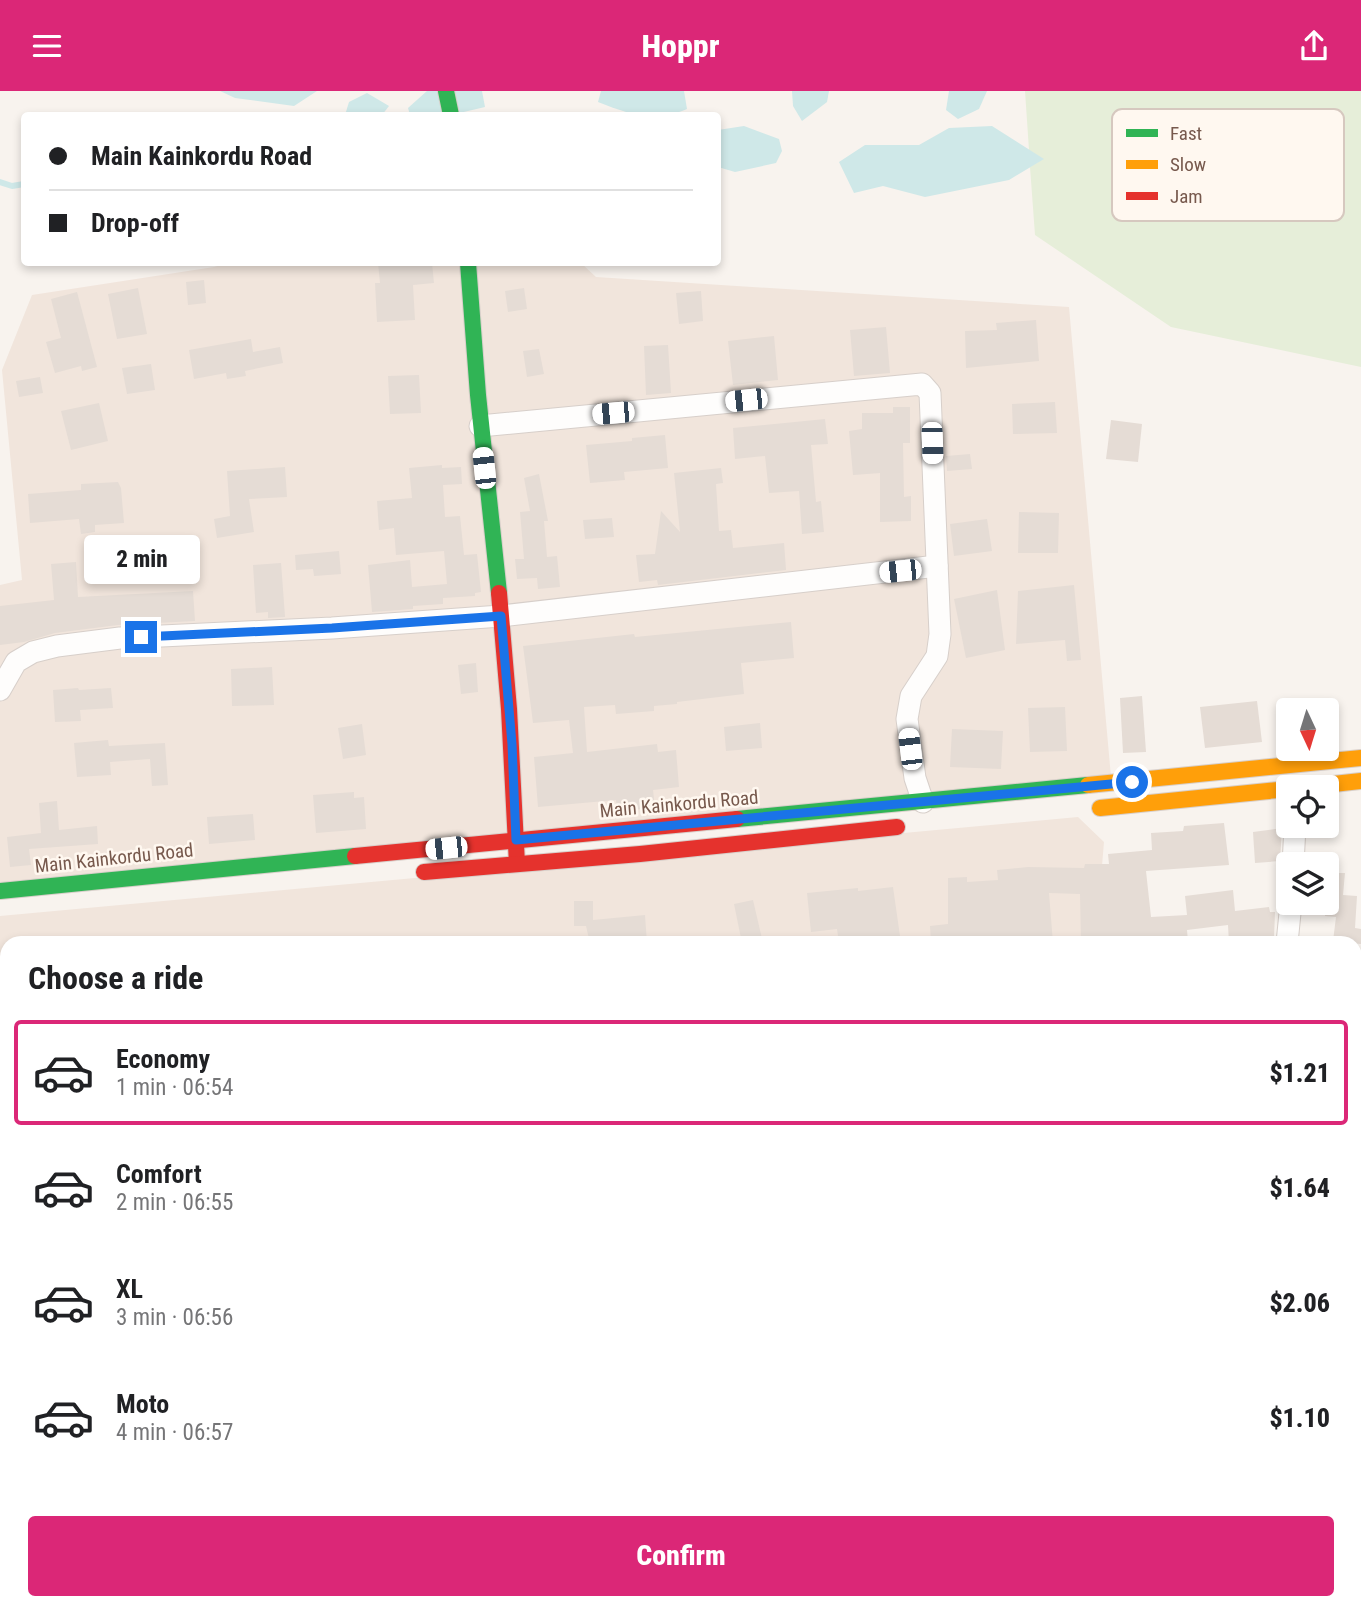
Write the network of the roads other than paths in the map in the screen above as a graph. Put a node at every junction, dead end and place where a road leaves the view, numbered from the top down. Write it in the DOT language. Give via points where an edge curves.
graph roads {
  1 [pos="446,91"];
  2 [pos="450,112"];
  3 [pos="468,266"];
  4 [pos="480,426"];
  5 [pos="937,566"];
  6 [pos="501,616"];
  7 [pos="0,690"];
  8 [pos="1361,758"];
  9 [pos="1292,764"];
  10 [pos="1294,775"];
  11 [pos="1361,782"];
  12 [pos="1339,784"];
  13 [pos="1106,785"];
  14 [pos="1276,790"];
  15 [pos="923,802"];
  16 [pos="1108,807"];
  17 [pos="1081,810"];
  18 [pos="789,814"];
  19 [pos="704,823"];
  20 [pos="909,826"];
  21 [pos="793,839"];
  22 [pos="516,840"];
  23 [pos="707,847"];
  24 [pos="517,865"];
  25 [pos="413,873"];
  26 [pos="0,891"];
  27 [pos="1290,915"];
  28 [pos="1288,936"];
  1 -- 2 [label="main road"];
  3 -- 4 [label="main road"];
  4 -- 5 [label="street" via="922,384 930,393"];
  4 -- 6 [label="main road"];
  5 -- 6 [label="street"];
  5 -- 15 [label="street" via="937,656 911,696 906,719"];
  6 -- 7 [label="street" via="120,638 57,646 16,662"];
  6 -- 22 [label="main road"];
  8 -- 9 [label="main road, Main Kainkordu Road"];
  9 -- 10 [label="street"];
  9 -- 13 [label="main road, Main Kainkordu Road"];
  11 -- 12 [label="main road"];
  13 -- 15 [label="main road, Main Kainkordu Road"];
  13 -- 16 [label="main road"];
  14 -- 16 [label="main road"];
  15 -- 18 [label="main road, Main Kainkordu Road"];
  16 -- 17 [label="main road"];
  18 -- 19 [label="main road, Main Kainkordu Road"];
  18 -- 21 [label="main road"];
  19 -- 22 [label="main road, Main Kainkordu Road"];
  19 -- 23 [label="main road"];
  20 -- 21 [label="main road"];
  21 -- 23 [label="main road"];
  22 -- 24 [label="main road"];
  22 -- 26 [label="main road, Main Kainkordu Road" via="119,885"];
  23 -- 24 [label="main road"];
  24 -- 25 [label="main road"];
  27 -- 28 [label="street"];
}
